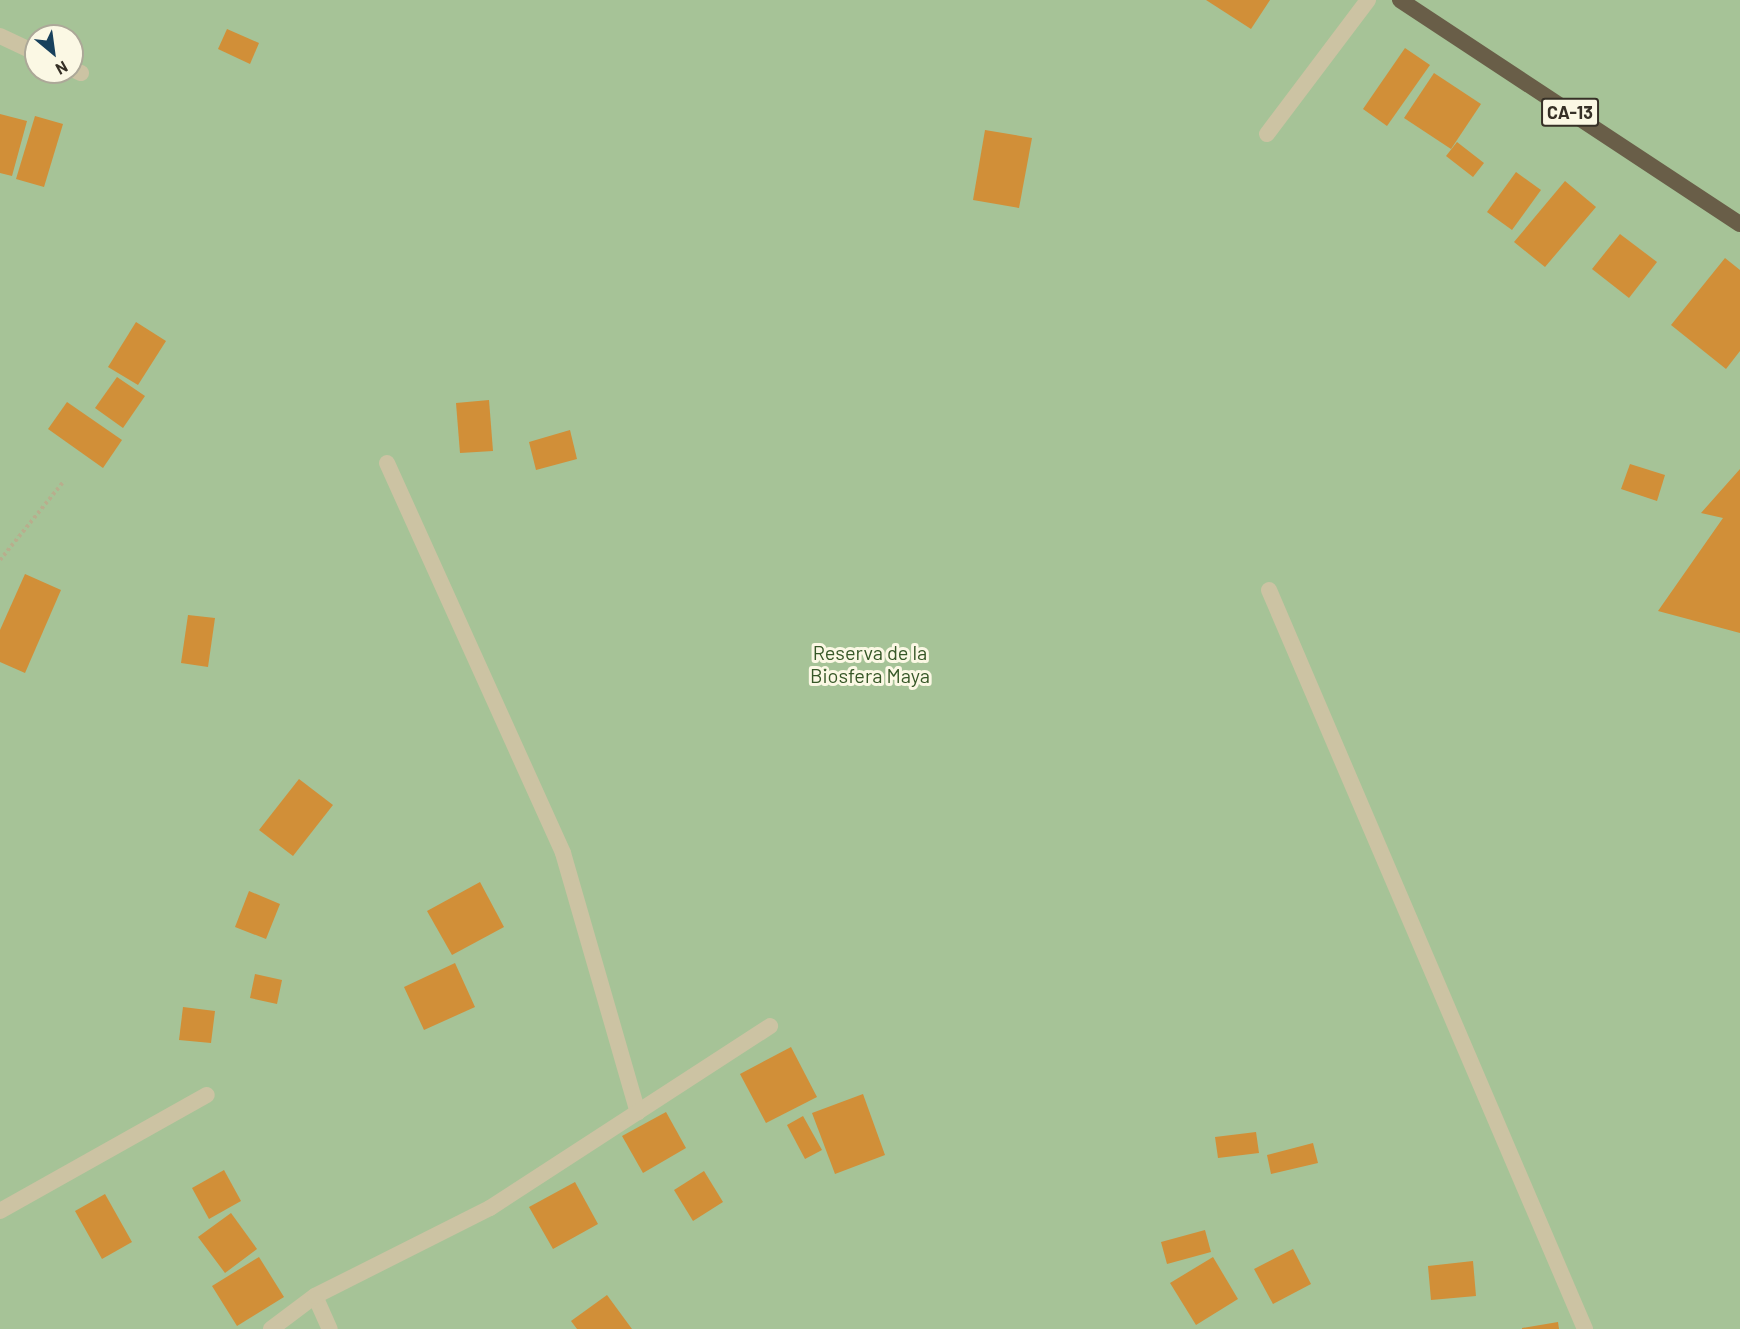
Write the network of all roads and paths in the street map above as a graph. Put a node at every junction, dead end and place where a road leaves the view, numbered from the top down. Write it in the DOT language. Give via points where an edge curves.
graph roads {
  1 [pos="1368,0"];
  2 [pos="1400,0"];
  3 [pos="0,36"];
  4 [pos="24,47"];
  5 [pos="1267,134"];
  6 [pos="1740,224"];
  7 [pos="387,463"];
  8 [pos="64,481"];
  9 [pos="0,560"];
  10 [pos="1269,590"];
  11 [pos="770,1026"];
  12 [pos="207,1095"];
  13 [pos="638,1112"];
  14 [pos="0,1210"];
  15 [pos="315,1296"];
  16 [pos="271,1329"];
  17 [pos="330,1329"];
  18 [pos="1585,1329"];
  1 -- 5 [label="street"];
  2 -- 6 [label="highway, CA-13"];
  3 -- 4 [label="street"];
  7 -- 13 [label="street" via="563,853"];
  8 -- 9 [label="path"];
  10 -- 18 [label="street"];
  11 -- 13 [label="street"];
  12 -- 14 [label="street"];
  13 -- 15 [label="street" via="490,1208"];
  15 -- 16 [label="street"];
  15 -- 17 [label="street"];
}
